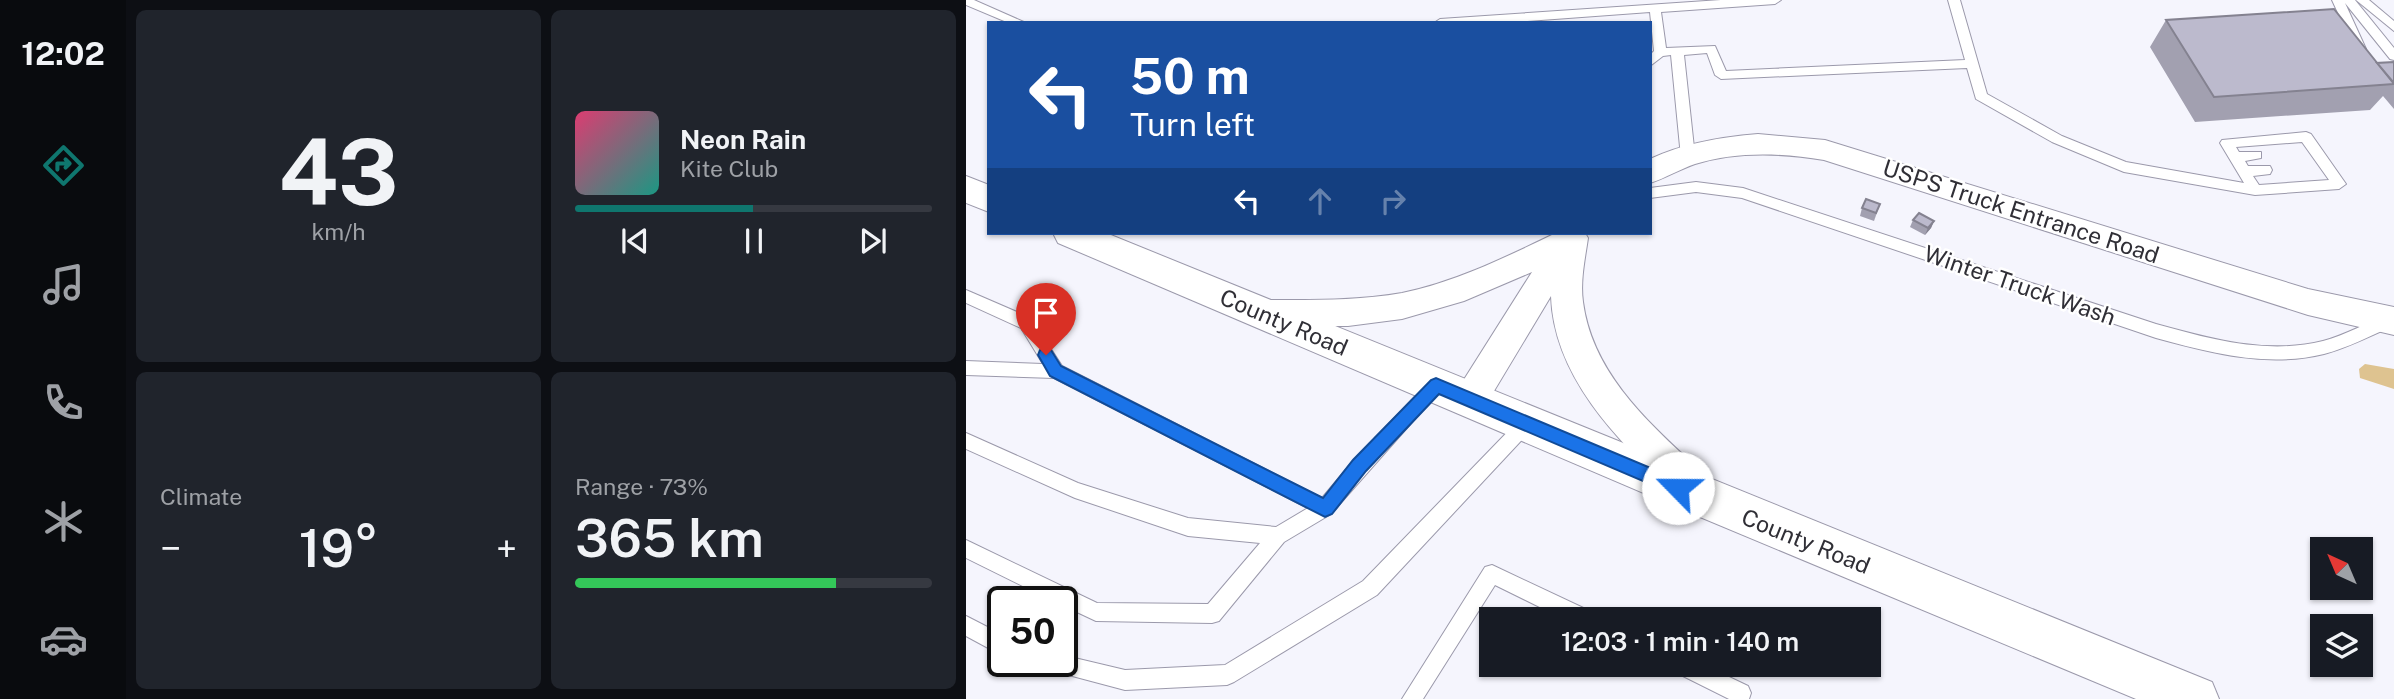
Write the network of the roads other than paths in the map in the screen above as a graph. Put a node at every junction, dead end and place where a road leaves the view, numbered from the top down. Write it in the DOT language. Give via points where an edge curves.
graph roads {
  1 [pos="1775,0"];
  2 [pos="1954,0"];
  3 [pos="2338,0"];
  4 [pos="2349,0"];
  5 [pos="2362,0"];
  6 [pos="966,1"];
  7 [pos="1655,8"];
  8 [pos="1015,21"];
  9 [pos="1469,21"];
  10 [pos="2394,27"];
  11 [pos="1677,51"];
  12 [pos="1660,52"];
  13 [pos="2394,56"];
  14 [pos="2364,58"];
  15 [pos="1652,60"];
  16 [pos="1972,64"];
  17 [pos="2256,155"];
  18 [pos="1688,157"];
  19 [pos="2235,157"];
  20 [pos="2265,170"];
  21 [pos="1652,171"];
  22 [pos="2244,171"];
  23 [pos="966,189"];
  24 [pos="2255,190"];
  25 [pos="1652,193"];
  26 [pos="987,198"];
  27 [pos="1075,235"];
  28 [pos="1575,235"];
  29 [pos="966,296"];
  30 [pos="1263,313"];
  31 [pos="2393,320"];
  32 [pos="966,368"];
  33 [pos="1056,371"];
  34 [pos="1436,386"];
  35 [pos="1470,400"];
  36 [pos="1527,423"];
  37 [pos="966,441"];
  38 [pos="1703,498"];
  39 [pos="1325,508"];
  40 [pos="1278,536"];
  41 [pos="966,549"];
  42 [pos="1560,607"];
  43 [pos="966,625"];
  44 [pos="987,637"];
  45 [pos="1078,668"];
  46 [pos="1707,677"];
  47 [pos="1412,699"];
  48 [pos="1739,699"];
  49 [pos="2195,699"];
  1 -- 7 [label="lane"];
  2 -- 16 [label="lane"];
  3 -- 14 [label="lane"];
  4 -- 13 [label="lane"];
  5 -- 10 [label="lane"];
  6 -- 8 [label="lane"];
  7 -- 9 [label="lane"];
  7 -- 12 [label="lane"];
  11 -- 12 [label="lane"];
  11 -- 16 [label="lane" via="1711,49 1721,75"];
  11 -- 18 [label="lane"];
  12 -- 15 [label="lane"];
  16 -- 24 [label="lane" via="1981,96 2057,139 2124,167"];
  17 -- 19 [label="lane"];
  18 -- 21 [label="street, USPS Truck Entrance Road"];
  18 -- 31 [label="street, USPS Truck Entrance Road" via="1774,144 1825,150 2308,302"];
  19 -- 22 [label="lane"];
  19 -- 24 [label="lane" via="2227,143 2306,137 2310,151 2339,184"];
  20 -- 22 [label="lane"];
  22 -- 24 [label="lane"];
  23 -- 26 [label="main road"];
  25 -- 31 [label="lane, Winter Truck Wash" via="1696,187 1743,193 2156,331 2249,352 2290,354 2326,347"];
  27 -- 30 [label="main road, County Road"];
  28 -- 30 [label="street" via="1472,286 1416,303 1341,313"];
  28 -- 35 [label="street"];
  28 -- 38 [label="street" via="1567,305 1595,380"];
  29 -- 33 [label="lane" via="1026,323"];
  30 -- 34 [label="main road, County Road"];
  32 -- 33 [label="lane"];
  33 -- 39 [label="lane"];
  34 -- 35 [label="main road, County Road"];
  34 -- 39 [label="lane"];
  35 -- 36 [label="main road, County Road"];
  36 -- 38 [label="main road, County Road"];
  36 -- 45 [label="lane" via="1370,589 1227,676 1125,680"];
  37 -- 40 [label="lane" via="1075,491 1188,527"];
  38 -- 49 [label="main road, County Road"];
  39 -- 40 [label="lane"];
  40 -- 41 [label="lane" via="1212,614 1096,612"];
  42 -- 47 [label="lane" via="1492,574"];
  43 -- 44 [label="lane"];
  46 -- 48 [label="lane" via="1741,693"];
}
